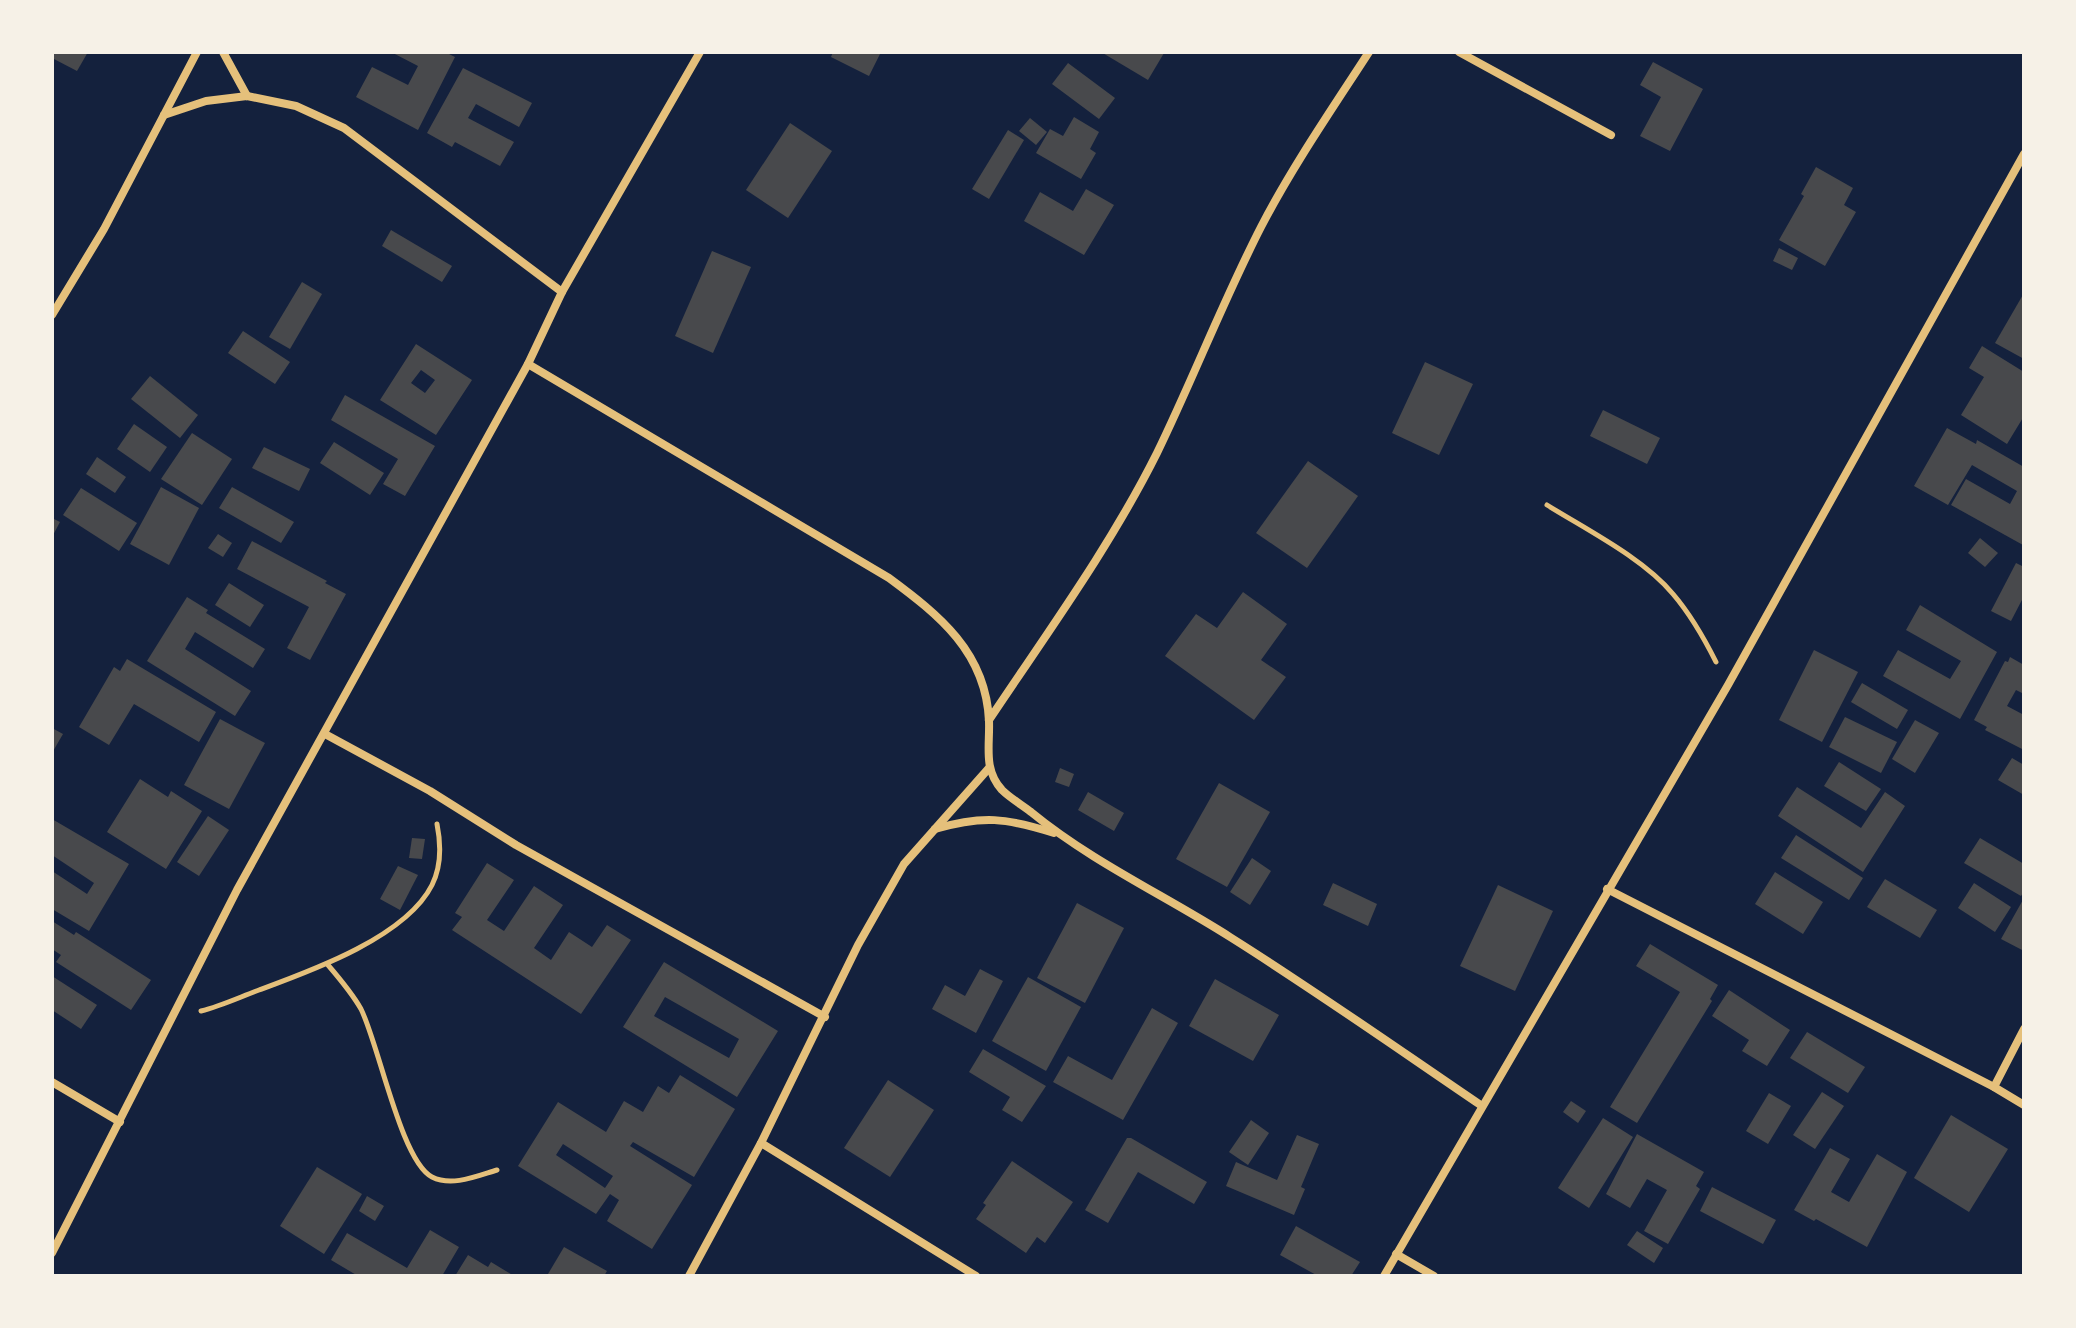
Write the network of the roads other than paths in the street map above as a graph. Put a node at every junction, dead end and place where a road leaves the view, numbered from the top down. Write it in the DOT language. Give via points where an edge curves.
graph roads {
  1 [pos="197,52"];
  2 [pos="223,52"];
  3 [pos="700,52"];
  4 [pos="1369,52"];
  5 [pos="1459,52"];
  6 [pos="247,96"];
  7 [pos="164,115"];
  8 [pos="1611,135"];
  9 [pos="2024,154"];
  10 [pos="562,292"];
  11 [pos="52,315"];
  12 [pos="528,364"];
  13 [pos="989,720"];
  14 [pos="325,734"];
  15 [pos="989,768"];
  16 [pos="932,829"];
  17 [pos="1058,835"];
  18 [pos="1607,889"];
  19 [pos="825,1017"];
  20 [pos="2024,1029"];
  21 [pos="52,1082"];
  22 [pos="1994,1087"];
  23 [pos="2024,1105"];
  24 [pos="1482,1106"];
  25 [pos="120,1122"];
  26 [pos="761,1143"];
  27 [pos="52,1253"];
  28 [pos="1396,1254"];
  29 [pos="689,1276"];
  30 [pos="976,1276"];
  31 [pos="1384,1276"];
  32 [pos="1434,1276"];
  1 -- 7 [label="street"];
  2 -- 6 [label="street"];
  3 -- 10 [label="street"];
  4 -- 13 [label="street" via="1262,225 1156,454 1086,576"];
  5 -- 8 [label="street"];
  6 -- 7 [label="street" via="206,101"];
  6 -- 10 [label="street" via="296,106 344,128"];
  7 -- 11 [label="street"];
  9 -- 18 [label="street" via="1728,685"];
  10 -- 12 [label="street"];
  12 -- 13 [label="street" via="889,578 928,607 971,653"];
  12 -- 14 [label="street"];
  13 -- 15 [label="street"];
  14 -- 19 [label="street"];
  14 -- 25 [label="street" via="237,890"];
  15 -- 16 [label="street"];
  15 -- 17 [label="street" via="1002,790"];
  16 -- 17 [label="street" via="985,819 1016,821"];
  16 -- 19 [label="street" via="887,893"];
  17 -- 24 [label="street" via="1230,937"];
  18 -- 22 [label="street"];
  18 -- 24 [label="street"];
  19 -- 26 [label="street"];
  20 -- 22 [label="street"];
  21 -- 25 [label="street"];
  22 -- 23 [label="street"];
  24 -- 28 [label="street"];
  25 -- 27 [label="street"];
  26 -- 29 [label="street"];
  26 -- 30 [label="street"];
  28 -- 31 [label="street"];
  28 -- 32 [label="street"];
}
